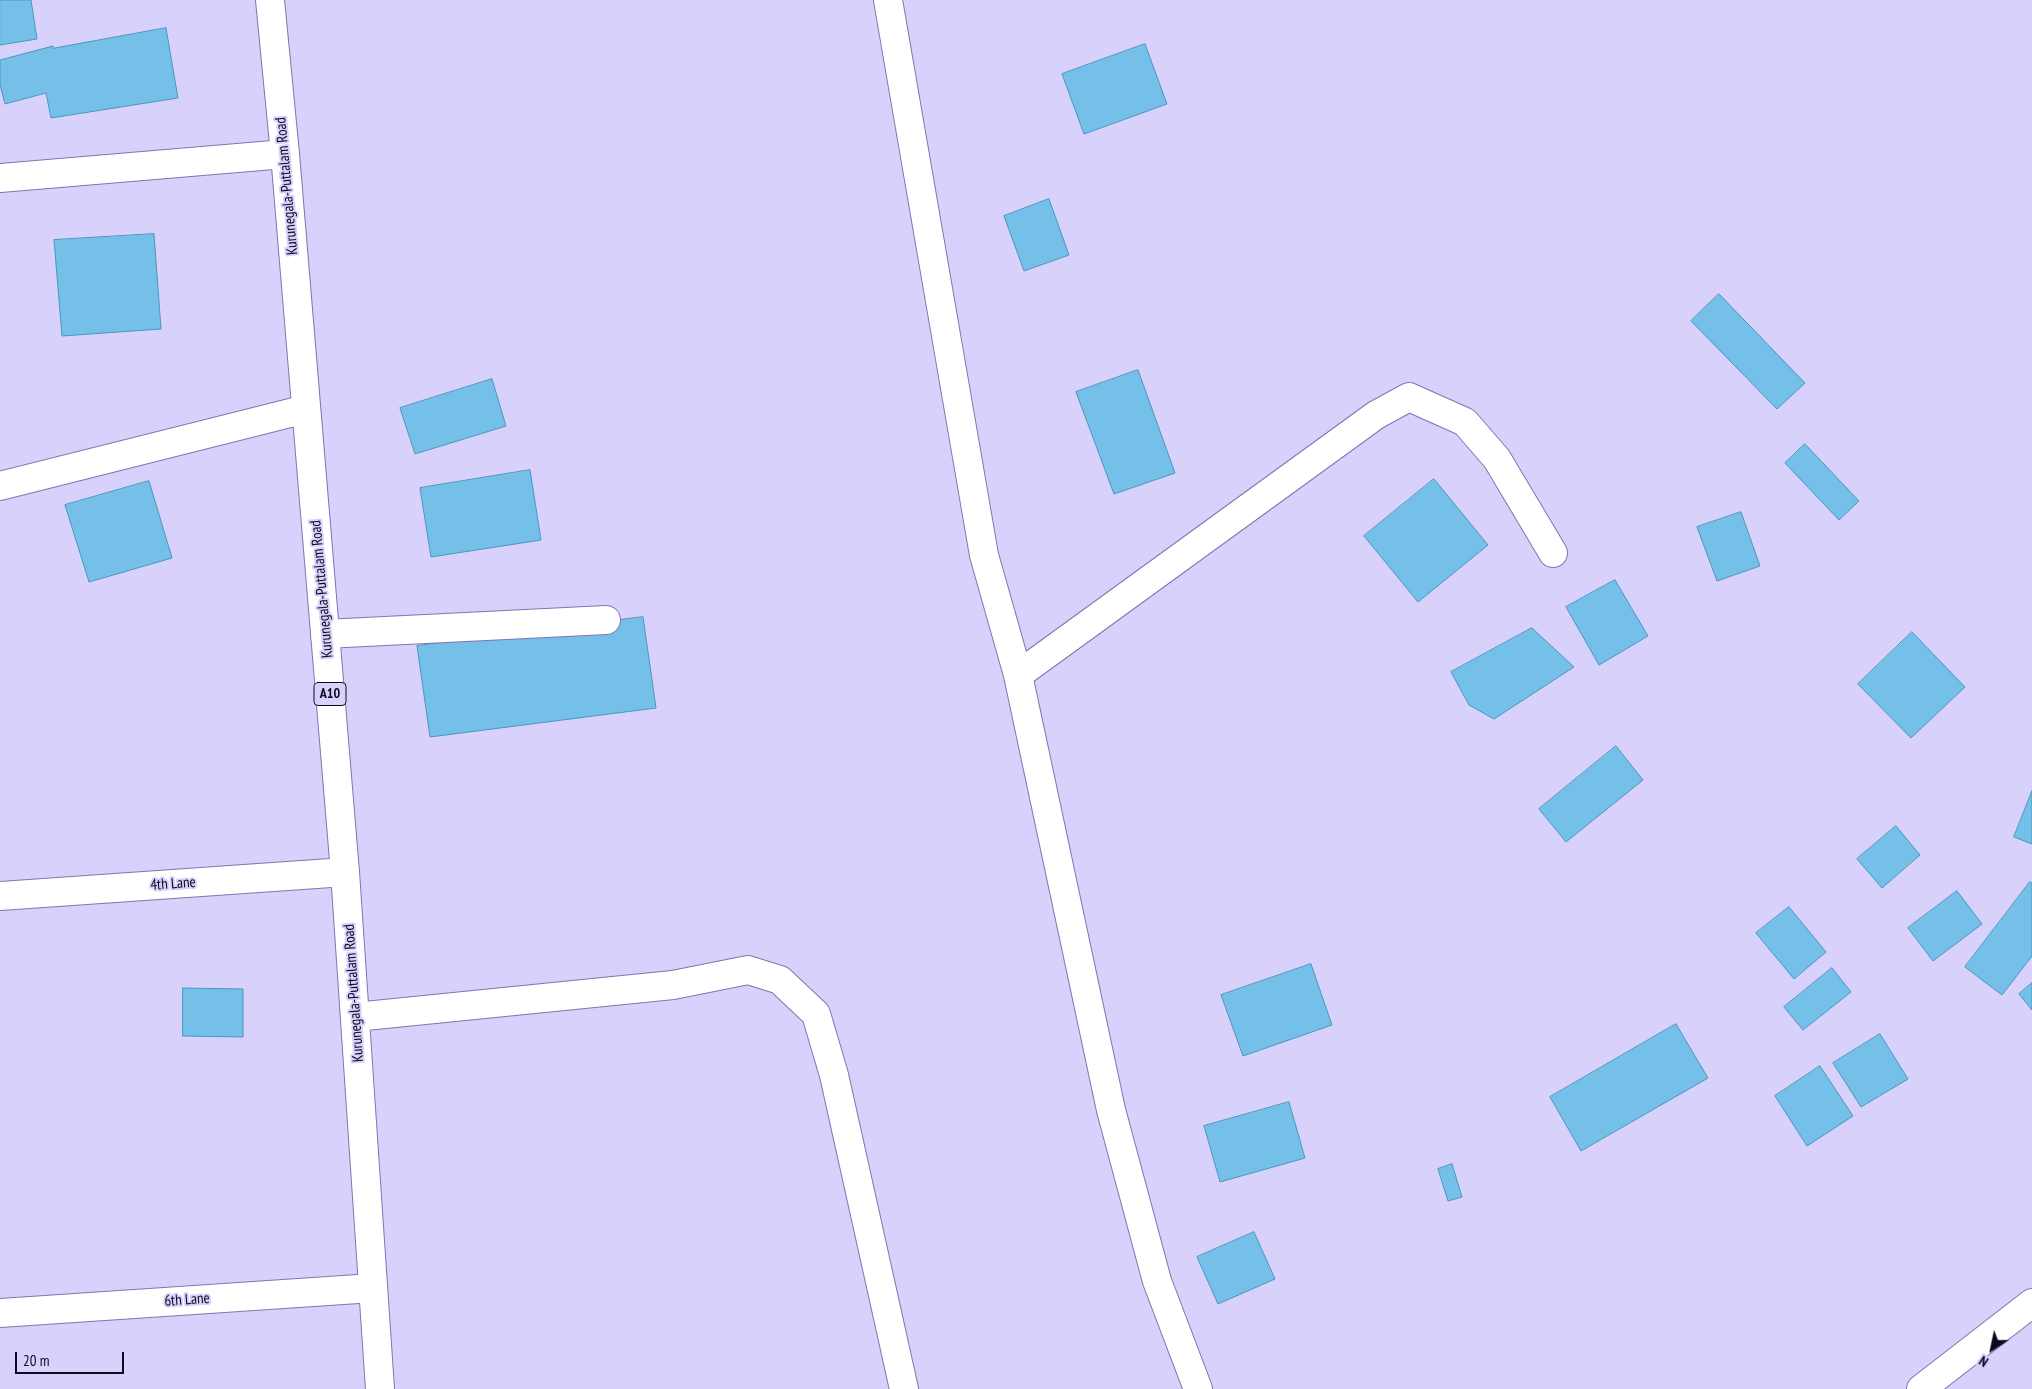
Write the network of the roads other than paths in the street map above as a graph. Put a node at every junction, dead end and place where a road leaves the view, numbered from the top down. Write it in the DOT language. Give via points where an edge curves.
graph roads {
  1 [pos="270,0"];
  2 [pos="888,0"];
  3 [pos="285,154"];
  4 [pos="0,178"];
  5 [pos="306,409"];
  6 [pos="0,486"];
  7 [pos="1553,553"];
  8 [pos="606,620"];
  9 [pos="325,634"];
  10 [pos="1018,675"];
  11 [pos="346,872"];
  12 [pos="0,896"];
  13 [pos="355,1016"];
  14 [pos="373,1288"];
  15 [pos="2032,1303"];
  16 [pos="0,1313"];
  17 [pos="380,1389"];
  18 [pos="904,1389"];
  19 [pos="1198,1389"];
  20 [pos="1921,1389"];
  1 -- 3 [label="main road, Kurunegala-Puttalam Road / A10"];
  2 -- 10 [label="main road" via="984,555"];
  3 -- 4 [label="main road"];
  3 -- 5 [label="main road, Kurunegala-Puttalam Road / A10"];
  5 -- 6 [label="main road"];
  5 -- 9 [label="main road, Kurunegala-Puttalam Road / A10"];
  7 -- 10 [label="main road" via="1497,460 1465,422 1409,397 1376,415"];
  8 -- 9 [label="main road"];
  9 -- 11 [label="main road, Kurunegala-Puttalam Road / A10"];
  10 -- 19 [label="main road" via="1111,1110 1157,1281"];
  11 -- 12 [label="main road, 4th Lane"];
  11 -- 13 [label="main road, Kurunegala-Puttalam Road / A10"];
  13 -- 14 [label="main road, Kurunegala-Puttalam Road / A10"];
  13 -- 18 [label="main road" via="673,985 748,970 780,980 816,1014 836,1084"];
  14 -- 16 [label="main road, 6th Lane"];
  14 -- 17 [label="main road, Kurunegala-Puttalam Road / A10"];
  15 -- 20 [label="main road"];
}
